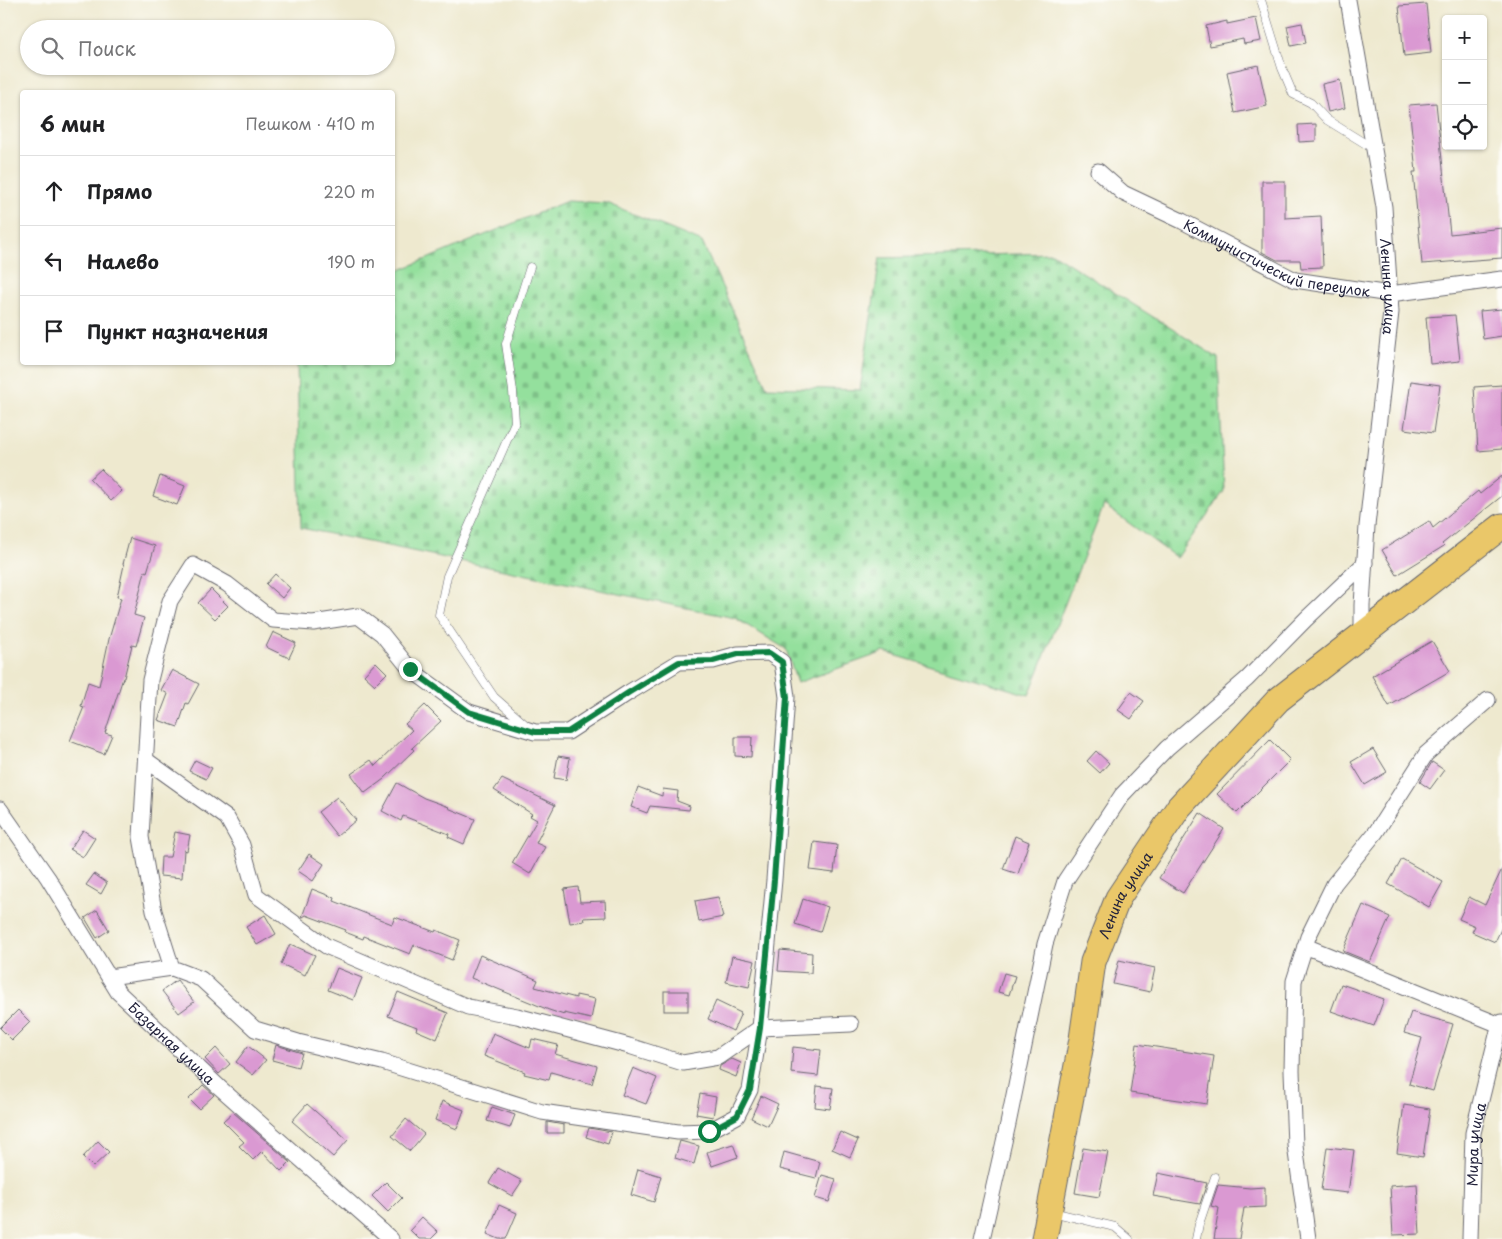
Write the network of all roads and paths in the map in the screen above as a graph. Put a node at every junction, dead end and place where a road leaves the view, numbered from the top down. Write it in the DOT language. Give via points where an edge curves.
graph roads {
  1 [pos="1262,0"];
  2 [pos="1348,0"];
  3 [pos="1374,149"];
  4 [pos="1098,171"];
  5 [pos="530,268"];
  6 [pos="1502,279"];
  7 [pos="1390,294"];
  8 [pos="1502,526"];
  9 [pos="1364,563"];
  10 [pos="1362,635"];
  11 [pos="1488,700"];
  12 [pos="535,732"];
  13 [pos="146,760"];
  14 [pos="0,809"];
  15 [pos="1305,946"];
  16 [pos="172,968"];
  17 [pos="109,977"];
  18 [pos="1501,1023"];
  19 [pos="851,1024"];
  20 [pos="760,1028"];
  21 [pos="1215,1177"];
  22 [pos="1049,1212"];
  23 [pos="391,1239"];
  24 [pos="982,1239"];
  25 [pos="1044,1239"];
  26 [pos="1129,1239"];
  27 [pos="1196,1239"];
  28 [pos="1308,1239"];
  29 [pos="1470,1239"];
  1 -- 3 [label="lane" via="1293,94 1311,102 1327,120"];
  2 -- 3 [label="street, Ленина улица"];
  3 -- 7 [label="street, Ленина улица" via="1384,207"];
  4 -- 7 [label="street, Коммунистический переулок" via="1123,193 1295,280"];
  5 -- 12 [label="lane" via="506,344 514,422 447,576 439,615 494,697"];
  6 -- 7 [label="street, Коммунистический переулок"];
  7 -- 9 [label="street, Ленина улица" via="1391,312"];
  8 -- 10 [label="main road, Ленина улица"];
  9 -- 10 [label="street, Ленина улица"];
  9 -- 24 [label="street" via="1247,679 1166,748 1122,795 1065,881 1045,944"];
  10 -- 22 [label="main road, Ленина улица" via="1278,700 1265,714 1179,807 1118,898 1092,962 1082,1039"];
  11 -- 15 [label="street" via="1426,754 1376,832 1334,884"];
  12 -- 13 [label="street" via="469,712 410,669 382,634 358,616 313,623 273,620 227,584 193,566 170,601 150,680"];
  12 -- 20 [label="street" via="568,732 679,662 769,653 782,662 787,697"];
  13 -- 16 [label="street" via="141,837 154,911"];
  13 -- 20 [label="street" via="227,818 242,845 256,895 335,950 468,1007 536,1021 683,1063 718,1056"];
  14 -- 17 [label="street, Базарная улица" via="48,878"];
  15 -- 18 [label="street"];
  15 -- 28 [label="street" via="1294,981 1292,1071 1295,1144"];
  16 -- 17 [label="street"];
  16 -- 20 [label="street" via="201,979 256,1029 382,1062 542,1112 678,1132 709,1131 737,1116 750,1090"];
  17 -- 23 [label="street, Базарная улица" via="118,992 219,1087"];
  18 -- 29 [label="street, Мира улица" via="1473,1133"];
  19 -- 20 [label="street"];
  21 -- 27 [label="lane"];
  22 -- 25 [label="main road, Ленина улица"];
  22 -- 26 [label="lane" via="1116,1227"];
}
